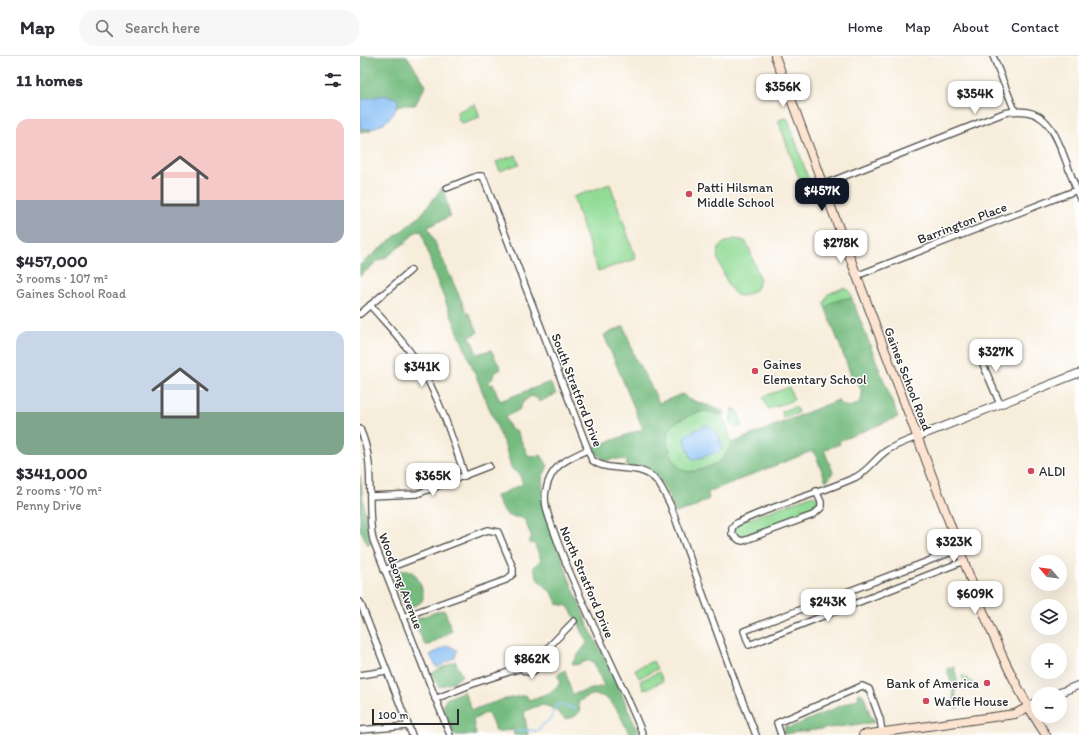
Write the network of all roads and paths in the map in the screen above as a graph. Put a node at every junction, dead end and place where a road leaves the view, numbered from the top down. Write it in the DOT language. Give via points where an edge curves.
graph roads {
  1 [pos="775,56"];
  2 [pos="993,56"];
  3 [pos="1015,112"];
  4 [pos="822,185"];
  5 [pos="447,188"];
  6 [pos="1077,190"];
  7 [pos="1079,197"];
  8 [pos="411,270"];
  9 [pos="856,276"];
  10 [pos="370,305"];
  11 [pos="360,314"];
  12 [pos="976,348"];
  13 [pos="1079,373"];
  14 [pos="1000,404"];
  15 [pos="360,429"];
  16 [pos="917,437"];
  17 [pos="587,450"];
  18 [pos="489,466"];
  19 [pos="465,476"];
  20 [pos="816,491"];
  21 [pos="370,496"];
  22 [pos="960,549"];
  23 [pos="964,561"];
  24 [pos="384,570"];
  25 [pos="360,602"];
  26 [pos="403,617"];
  27 [pos="574,621"];
  28 [pos="537,659"];
  29 [pos="521,668"];
  30 [pos="386,671"];
  31 [pos="360,675"];
  32 [pos="1079,685"];
  33 [pos="1067,690"];
  34 [pos="435,699"];
  35 [pos="1031,705"];
  36 [pos="1028,707"];
  37 [pos="408,726"];
  38 [pos="360,730"];
  39 [pos="882,732"];
  40 [pos="897,733"];
  41 [pos="412,735"];
  42 [pos="450,735"];
  43 [pos="642,735"];
  44 [pos="756,735"];
  45 [pos="781,735"];
  46 [pos="863,735"];
  47 [pos="1046,735"];
  1 -- 4 [label="main road, Gaines School Road"];
  2 -- 3 [label="street"];
  3 -- 4 [label="street" via="1004,114"];
  3 -- 6 [label="street" via="1034,114 1052,127"];
  4 -- 9 [label="main road, Gaines School Road"];
  5 -- 17 [label="street, South Stratford Drive" via="477,176 484,179"];
  6 -- 7 [label="street"];
  6 -- 9 [label="street, Barrington Place"];
  8 -- 10 [label="street"];
  9 -- 16 [label="main road, Gaines School Road"];
  10 -- 11 [label="street"];
  10 -- 19 [label="street" via="418,364 429,382"];
  12 -- 14 [label="street"];
  13 -- 14 [label="street"];
  14 -- 16 [label="street"];
  15 -- 21 [label="street, Woodsong Avenue" via="366,441 370,462"];
  16 -- 20 [label="street" via="888,449 865,472"];
  16 -- 22 [label="main road, Gaines School Road"];
  17 -- 43 [label="street, North Stratford Drive" via="562,462 551,473 545,492 548,516 590,620"];
  17 -- 44 [label="street, South Stratford Drive" via="598,465 607,468 638,469 658,482 670,504"];
  18 -- 19 [label="street"];
  19 -- 21 [label="street" via="410,495"];
  20 -- 20 [label="street" via="821,508 813,515 743,541 732,534 735,524"];
  21 -- 24 [label="street, Woodsong Avenue" via="371,529"];
  22 -- 23 [label="main road, Gaines School Road"];
  22 -- 23 [label="street" via="744,631 749,645"];
  23 -- 36 [label="main road, Gaines School Road" via="992,632"];
  24 -- 26 [label="street, Woodsong Avenue"];
  24 -- 26 [label="street" via="488,530 498,532 513,568 513,574 506,580"];
  25 -- 30 [label="street"];
  26 -- 34 [label="street, Woodsong Avenue"];
  27 -- 28 [label="street"];
  28 -- 29 [label="street" via="533,655 525,656 520,662"];
  28 -- 29 [label="street" via="538,665 532,672 526,672"];
  29 -- 34 [label="street"];
  30 -- 31 [label="street"];
  30 -- 37 [label="street"];
  32 -- 33 [label="street"];
  34 -- 42 [label="street, Woodsong Avenue"];
  35 -- 36 [label="street"];
  36 -- 40 [label="main road" via="1015,714"];
  36 -- 47 [label="main road, Gaines School Road"];
  37 -- 38 [label="street"];
  37 -- 41 [label="street"];
  39 -- 40 [label="main road"];
  39 -- 45 [label="street" via="869,689 862,686 777,723"];
  39 -- 46 [label="main road"];
}
